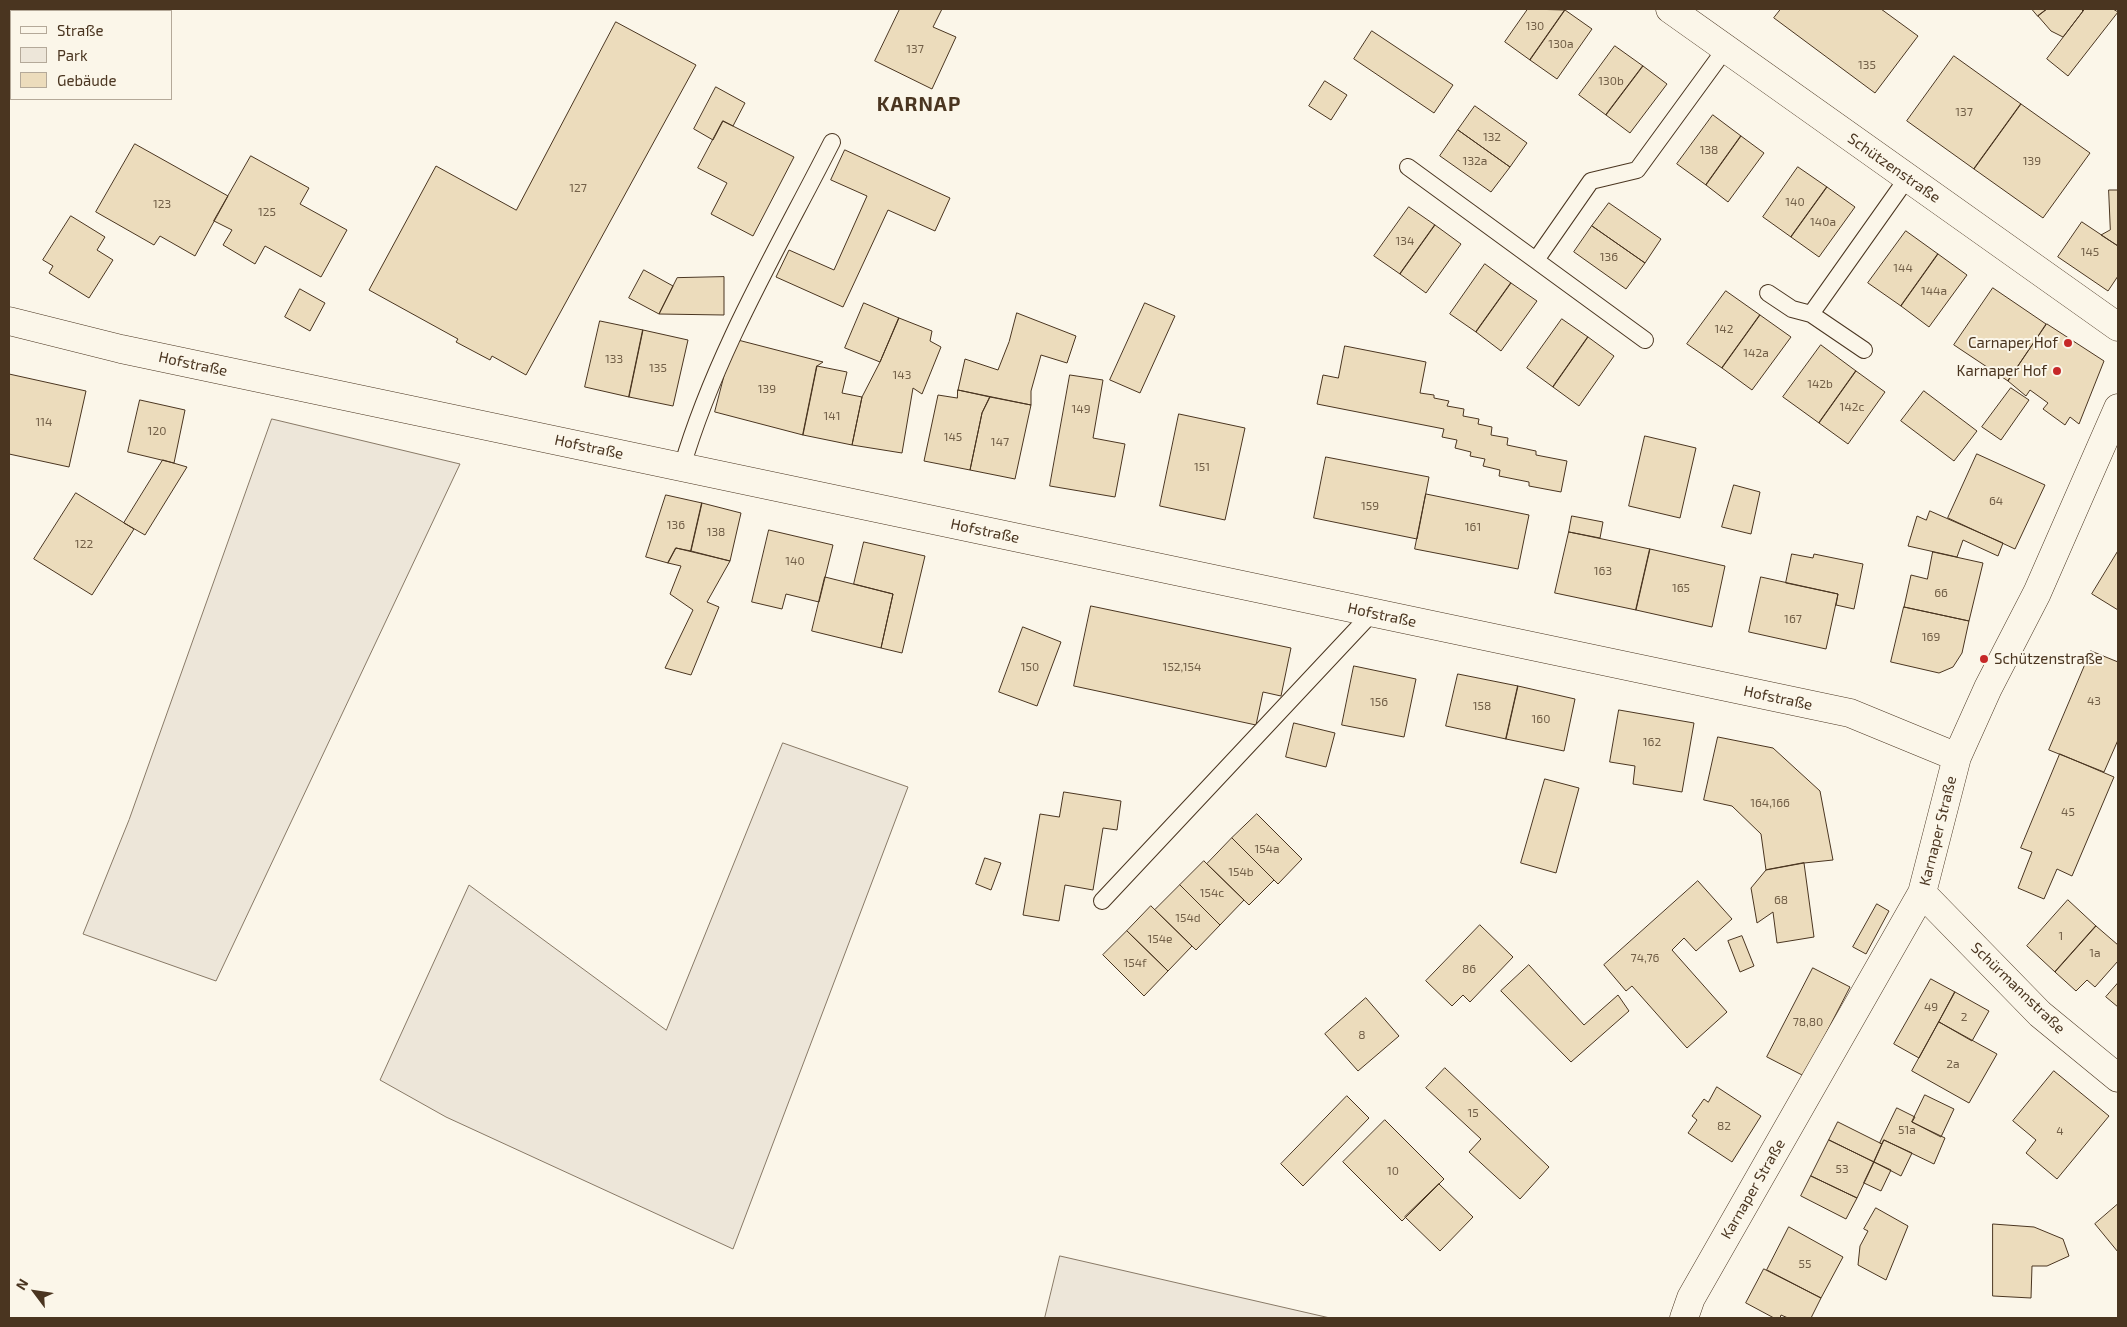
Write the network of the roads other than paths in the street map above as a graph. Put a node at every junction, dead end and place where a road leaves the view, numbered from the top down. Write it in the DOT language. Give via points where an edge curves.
graph roads {
  1 [pos="1670,9"];
  2 [pos="1726,48"];
  3 [pos="832,142"];
  4 [pos="1408,167"];
  5 [pos="1908,177"];
  6 [pos="1536,260"];
  7 [pos="1768,293"];
  8 [pos="1811,314"];
  9 [pos="9,321"];
  10 [pos="2118,327"];
  11 [pos="1645,340"];
  12 [pos="1864,350"];
  13 [pos="2118,408"];
  14 [pos="682,467"];
  15 [pos="1372,613"];
  16 [pos="1957,757"];
  17 [pos="1922,893"];
  18 [pos="1102,901"];
  19 [pos="2118,1078"];
  20 [pos="1684,1318"];
  1 -- 2 [label="street, Schützenstraße"];
  2 -- 5 [label="street, Schützenstraße"];
  2 -- 6 [label="lane" via="1637,170 1591,180"];
  3 -- 14 [label="lane" via="720,362"];
  4 -- 6 [label="lane"];
  5 -- 8 [label="lane"];
  5 -- 10 [label="street, Schützenstraße"];
  6 -- 11 [label="lane"];
  7 -- 8 [label="lane" via="1792,309"];
  8 -- 12 [label="lane"];
  9 -- 14 [label="street, Hofstraße" via="121,349"];
  13 -- 16 [label="street, Karnaper Straße" via="2037,593"];
  14 -- 15 [label="street, Hofstraße"];
  15 -- 16 [label="street, Hofstraße" via="1850,713"];
  15 -- 18 [label="lane"];
  16 -- 17 [label="street, Karnaper Straße"];
  17 -- 19 [label="street, Schürmannstraße" via="2040,1014"];
  17 -- 20 [label="street, Karnaper Straße" via="1699,1282"];
}
